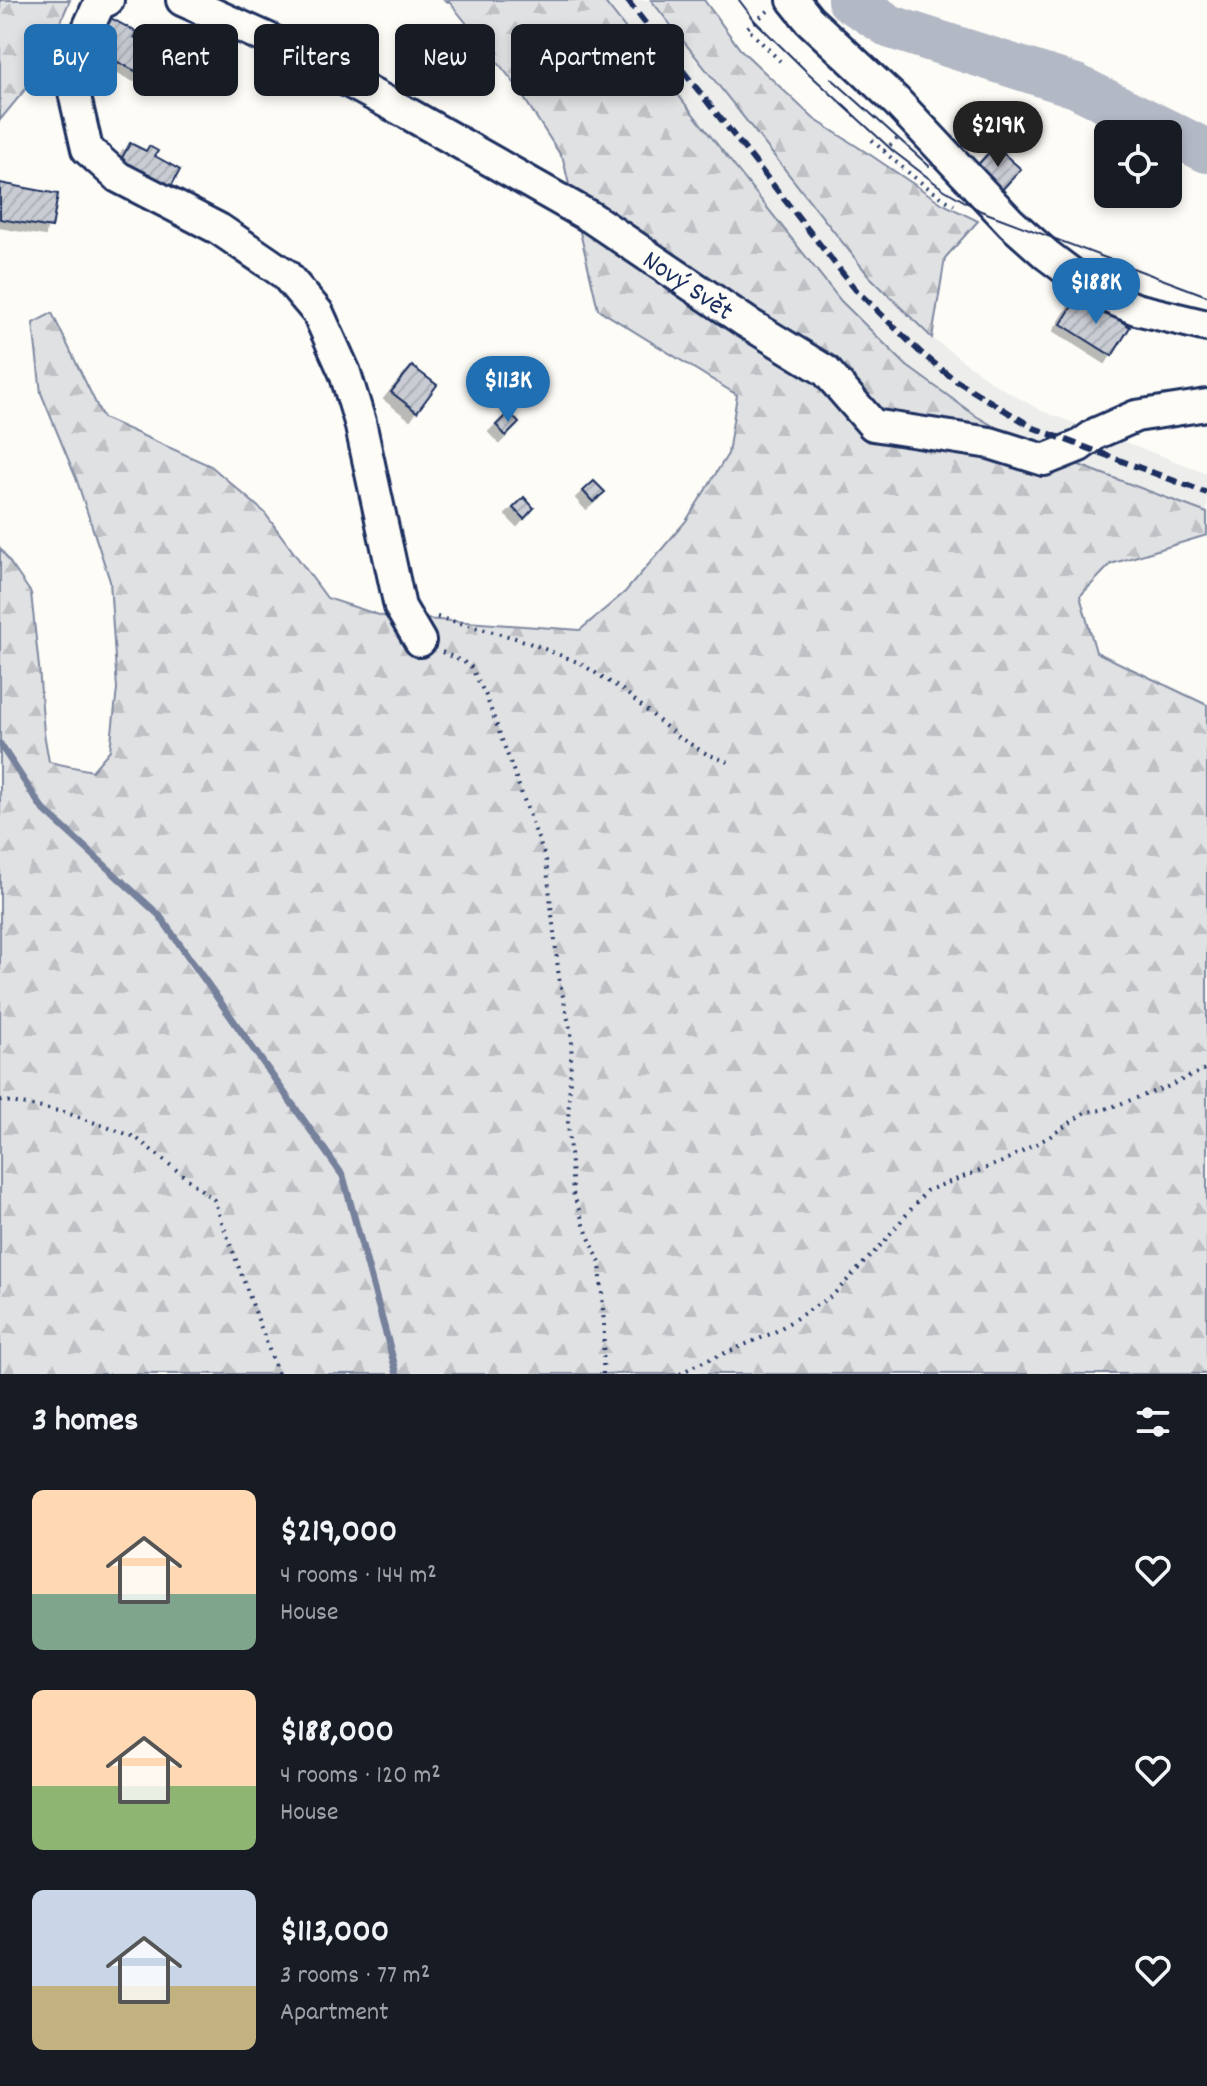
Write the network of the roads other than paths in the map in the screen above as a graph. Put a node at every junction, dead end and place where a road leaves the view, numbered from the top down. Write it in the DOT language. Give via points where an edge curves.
graph roads {
  1 [pos="108,0"];
  2 [pos="182,0"];
  3 [pos="782,4"];
  4 [pos="1207,326"];
  5 [pos="1207,405"];
  6 [pos="420,641"];
  1 -- 6 [label="lane" via="99,4 86,33 73,88 87,149 118,177 219,229 285,274 318,313 360,422 400,607"];
  2 -- 5 [label="lane, Nový Svět" via="285,47 592,218 826,371 873,425 990,443 1044,460 1136,416"];
  3 -- 4 [label="lane" via="809,20 896,101 1047,255 1096,292 1123,304"];
}
